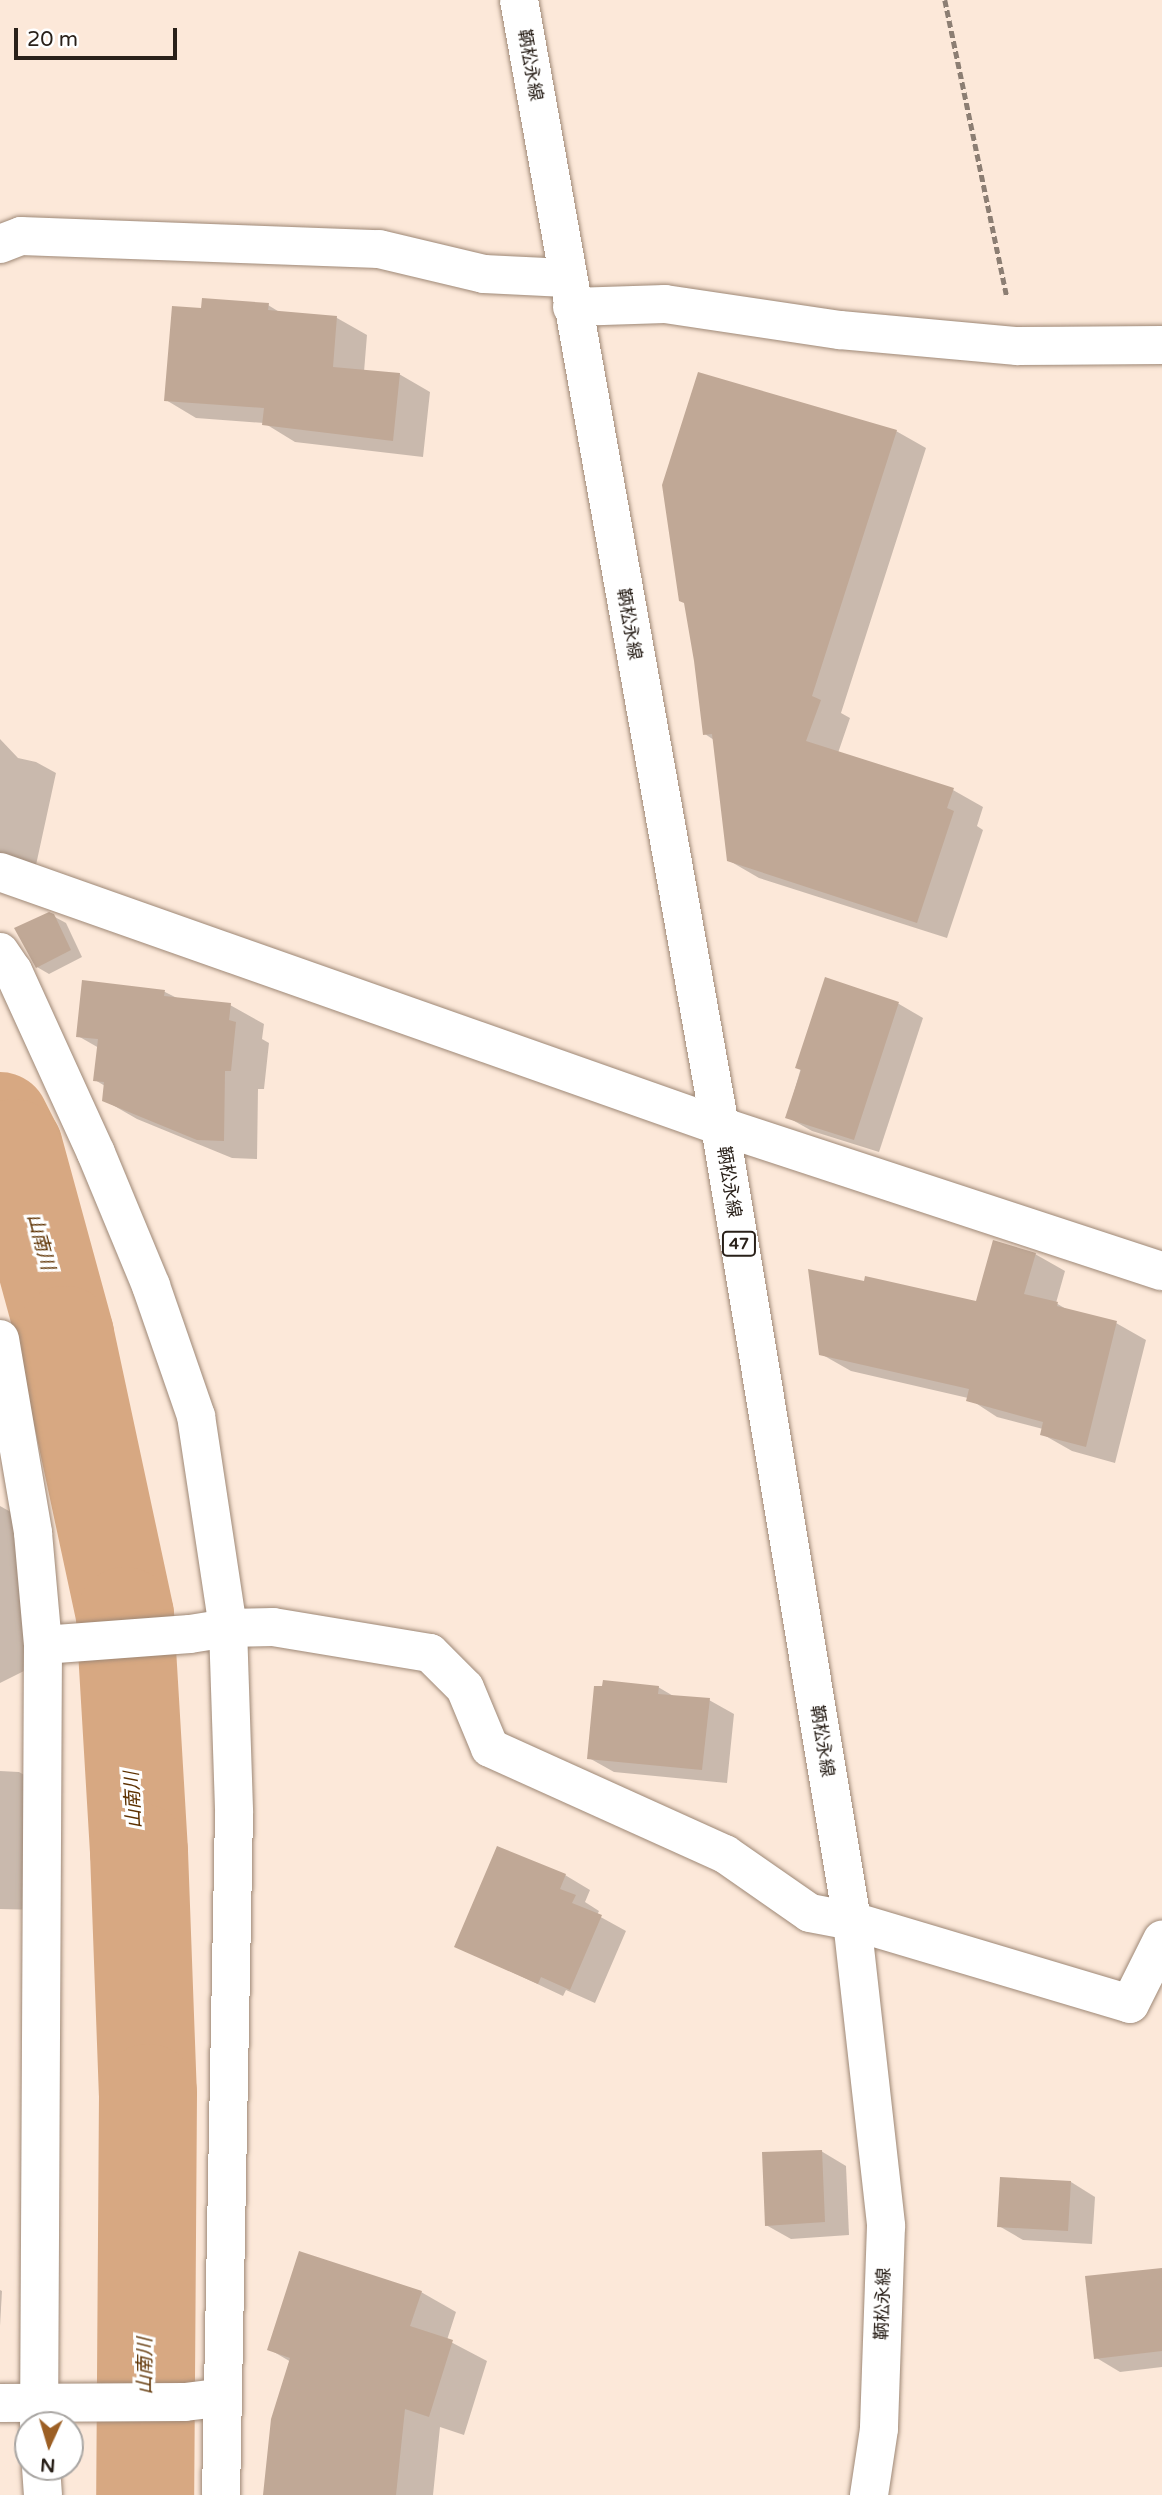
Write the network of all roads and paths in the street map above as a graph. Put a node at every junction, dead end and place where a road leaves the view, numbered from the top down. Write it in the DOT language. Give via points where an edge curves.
graph roads {
  1 [pos="519,0"];
  2 [pos="945,0"];
  3 [pos="0,244"];
  4 [pos="569,293"];
  5 [pos="1162,345"];
  6 [pos="1017,346"];
  7 [pos="0,872"];
  8 [pos="4,966"];
  9 [pos="720,1126"];
  10 [pos="1162,1271"];
  11 [pos="0,1339"];
  12 [pos="228,1628"];
  13 [pos="55,1645"];
  14 [pos="852,1921"];
  15 [pos="1162,1940"];
  16 [pos="223,2397"];
  17 [pos="0,2403"];
  18 [pos="48,2410"];
  19 [pos="221,2495"];
  20 [pos="869,2495"];
  1 -- 4 [label="street, 鞆松永線 / 47"];
  2 -- 6 [label="path"];
  3 -- 4 [label="street" via="21,236 379,249"];
  4 -- 6 [label="street" via="840,330"];
  4 -- 9 [label="street, 鞆松永線 / 47"];
  5 -- 6 [label="street"];
  7 -- 9 [label="street"];
  8 -- 12 [label="street" via="96,1153 151,1286 196,1416"];
  9 -- 10 [label="street"];
  9 -- 14 [label="street, 鞆松永線 / 47"];
  11 -- 13 [label="street"];
  12 -- 13 [label="street"];
  12 -- 14 [label="street" via="273,1627 430,1653 465,1688 490,1748 725,1854 810,1913"];
  12 -- 16 [label="street" via="234,1813"];
  13 -- 18 [label="street"];
  14 -- 15 [label="street" via="1130,2004"];
  14 -- 20 [label="street, 鞆松永線 / 47" via="886,2226 879,2429"];
  16 -- 18 [label="street"];
  16 -- 19 [label="street"];
  17 -- 18 [label="street"];
}
